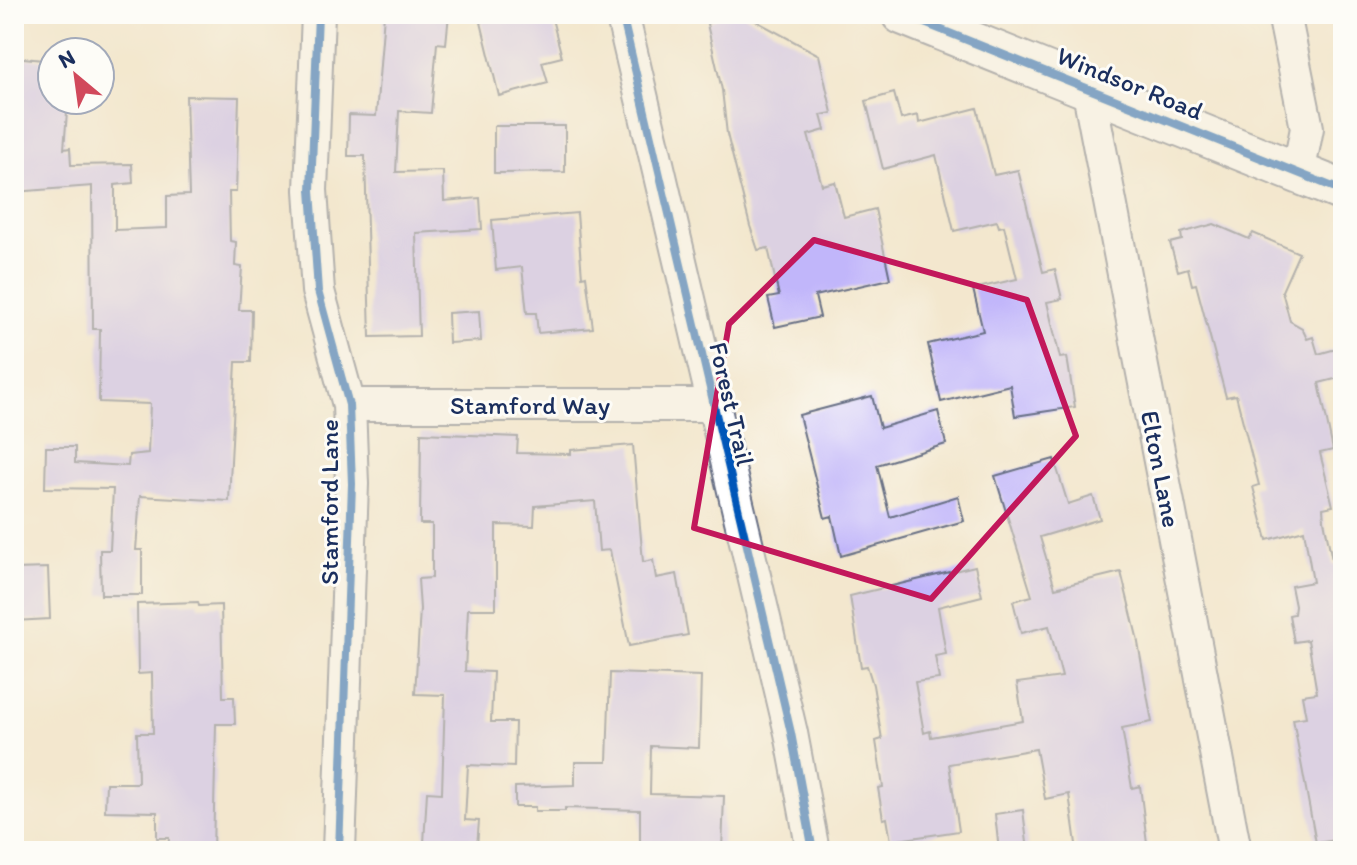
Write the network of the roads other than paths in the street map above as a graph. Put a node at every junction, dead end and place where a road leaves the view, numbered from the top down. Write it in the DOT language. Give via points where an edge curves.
graph roads {
  1 [pos="318,14"];
  2 [pos="622,14"];
  3 [pos="902,14"];
  4 [pos="1284,14"];
  5 [pos="1088,87"];
  6 [pos="1298,174"];
  7 [pos="1343,191"];
  8 [pos="349,405"];
  9 [pos="711,405"];
  10 [pos="339,851"];
  11 [pos="813,851"];
  12 [pos="1235,851"];
  1 -- 8 [label="street, Stamford Lane" via="311,190 318,291"];
  2 -- 9 [label="street, Forest Trail"];
  3 -- 5 [label="street, Windsor Road"];
  4 -- 6 [label="street" via="1307,128"];
  5 -- 6 [label="street, Windsor Road"];
  5 -- 12 [label="street, Elton Lane"];
  6 -- 7 [label="street, Windsor Road"];
  8 -- 9 [label="street, Stamford Way"];
  8 -- 10 [label="street, Stamford Lane" via="352,484"];
  9 -- 11 [label="street, Forest Trail" via="791,733"];
}
